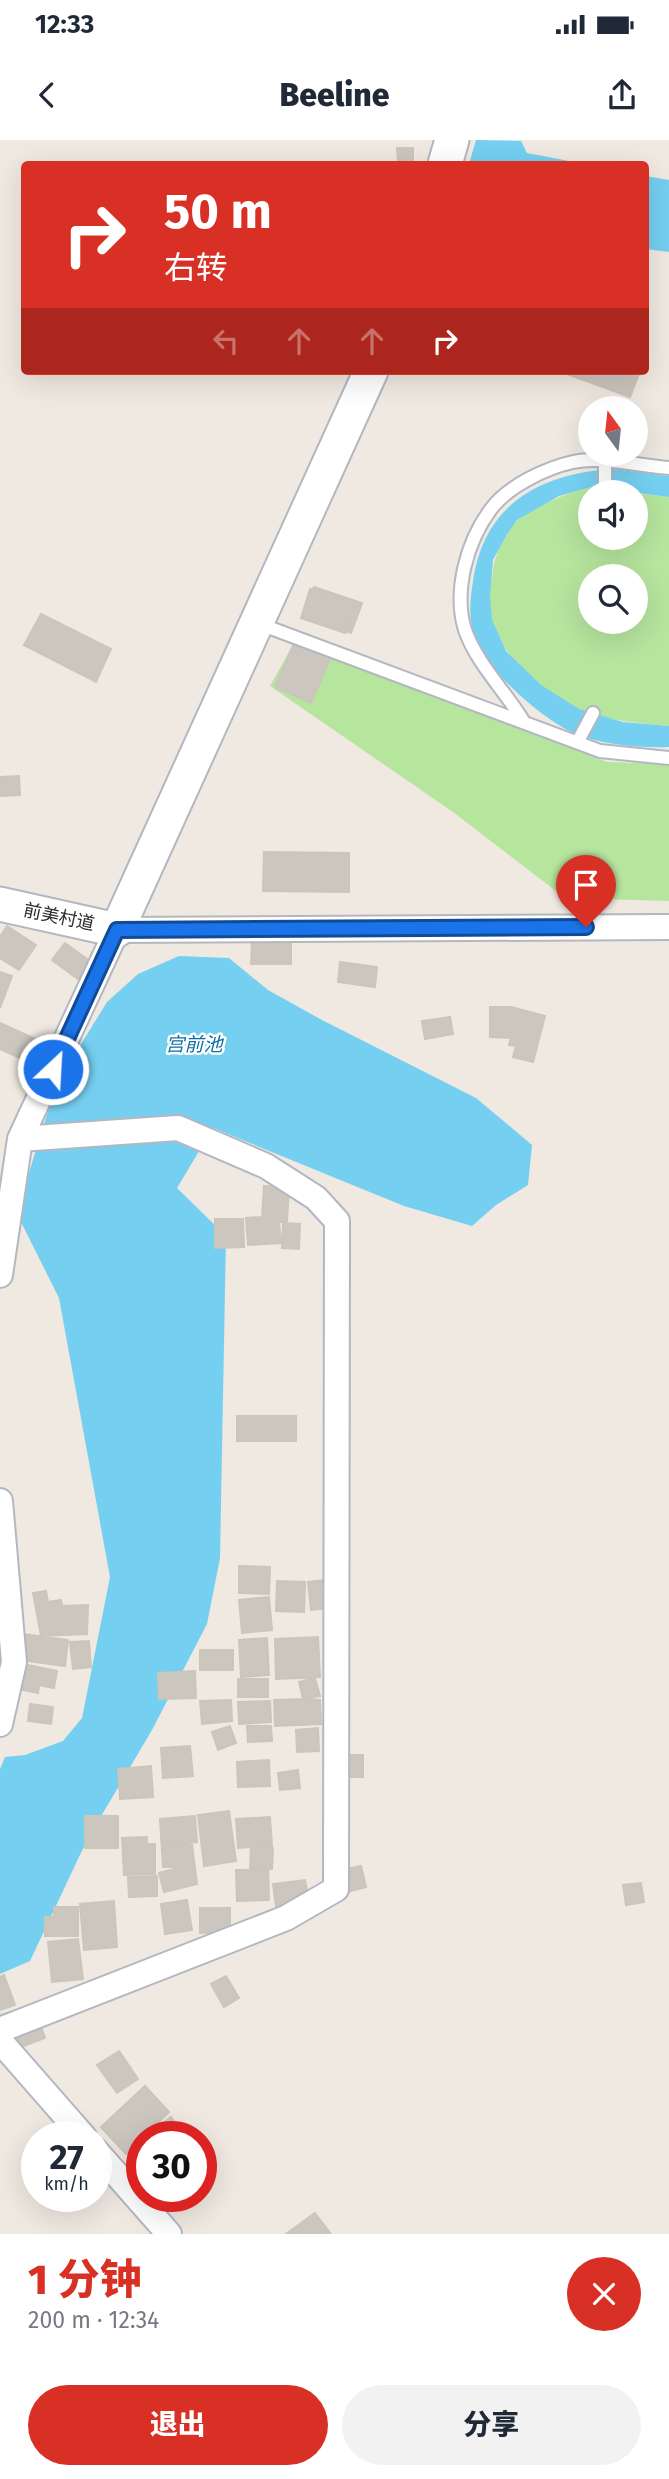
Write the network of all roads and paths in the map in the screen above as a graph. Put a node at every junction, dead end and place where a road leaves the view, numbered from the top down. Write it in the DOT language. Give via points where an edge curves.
graph roads {
  1 [pos="452,140"];
  2 [pos="446,161"];
  3 [pos="369,375"];
  4 [pos="578,462"];
  5 [pos="643,466"];
  6 [pos="669,468"];
  7 [pos="256,623"];
  8 [pos="593,713"];
  9 [pos="522,720"];
  10 [pos="578,741"];
  11 [pos="669,758"];
  12 [pos="0,904"];
  13 [pos="669,927"];
  14 [pos="117,930"];
  15 [pos="20,1139"];
  16 [pos="0,1275"];
  17 [pos="0,1501"];
  18 [pos="0,1724"];
  19 [pos="0,2030"];
  20 [pos="0,2041"];
  21 [pos="70,2121"];
  22 [pos="112,2169"];
  23 [pos="169,2234"];
  1 -- 2 [label="street"];
  3 -- 7 [label="street"];
  4 -- 9 [label="lane" via="542,473 492,508 463,569 460,600 465,629 477,655"];
  5 -- 6 [label="lane"];
  7 -- 9 [label="lane"];
  7 -- 14 [label="street"];
  8 -- 10 [label="lane"];
  9 -- 10 [label="lane"];
  10 -- 11 [label="lane" via="600,751"];
  12 -- 14 [label="street, 前美村道"];
  13 -- 14 [label="street"];
  14 -- 15 [label="street"];
  15 -- 16 [label="street"];
  15 -- 19 [label="street" via="178,1128 266,1166 316,1198 337,1221 336,1889 286,1918"];
  17 -- 18 [label="street" via="13,1662"];
  20 -- 21 [label="street"];
  22 -- 23 [label="street"];
}
